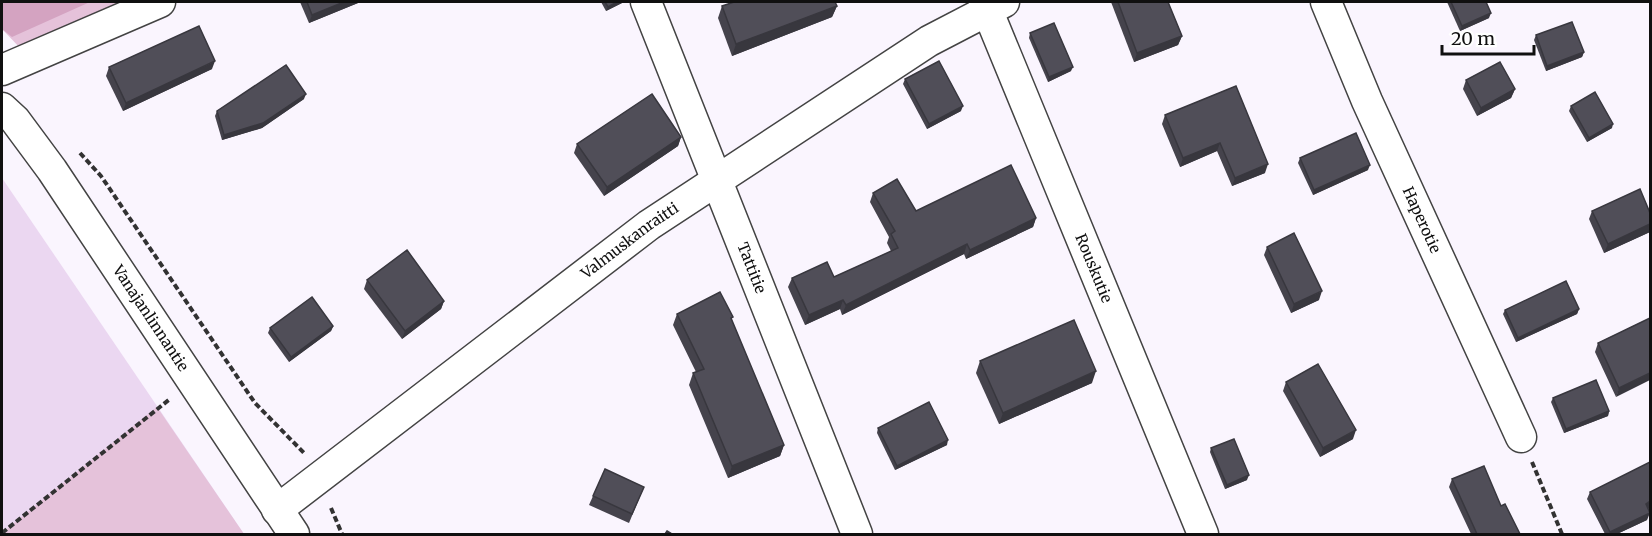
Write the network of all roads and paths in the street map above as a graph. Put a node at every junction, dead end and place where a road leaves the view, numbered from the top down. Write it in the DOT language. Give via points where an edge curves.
graph roads {
  1 [pos="160,2"];
  2 [pos="646,2"];
  3 [pos="1326,2"];
  4 [pos="991,4"];
  5 [pos="2,70"];
  6 [pos="2,108"];
  7 [pos="78,151"];
  8 [pos="716,181"];
  9 [pos="192,382"];
  10 [pos="1521,437"];
  11 [pos="322,476"];
  12 [pos="277,510"];
  13 [pos="2,534"];
  14 [pos="294,534"];
  15 [pos="342,534"];
  16 [pos="857,534"];
  17 [pos="1203,534"];
  18 [pos="1562,534"];
  1 -- 5 [label="street"];
  2 -- 8 [label="street, Tattitie"];
  3 -- 10 [label="street, Haperotie" via="1367,101"];
  4 -- 8 [label="street, Valmuskanraitti"];
  4 -- 17 [label="street, Rouskutie"];
  6 -- 9 [label="street, Vanajanlinnantie" via="52,170"];
  7 -- 11 [label="path" via="100,176 255,403 294,441"];
  8 -- 11 [label="street, Valmuskanraitti" via="649,225"];
  8 -- 16 [label="street, Tattitie"];
  9 -- 12 [label="street, Vanajanlinnantie"];
  9 -- 13 [label="path"];
  10 -- 18 [label="path"];
  11 -- 12 [label="street, Valmuskanraitti"];
  11 -- 15 [label="path"];
  12 -- 14 [label="street, Vanajanlinnantie"];
}
